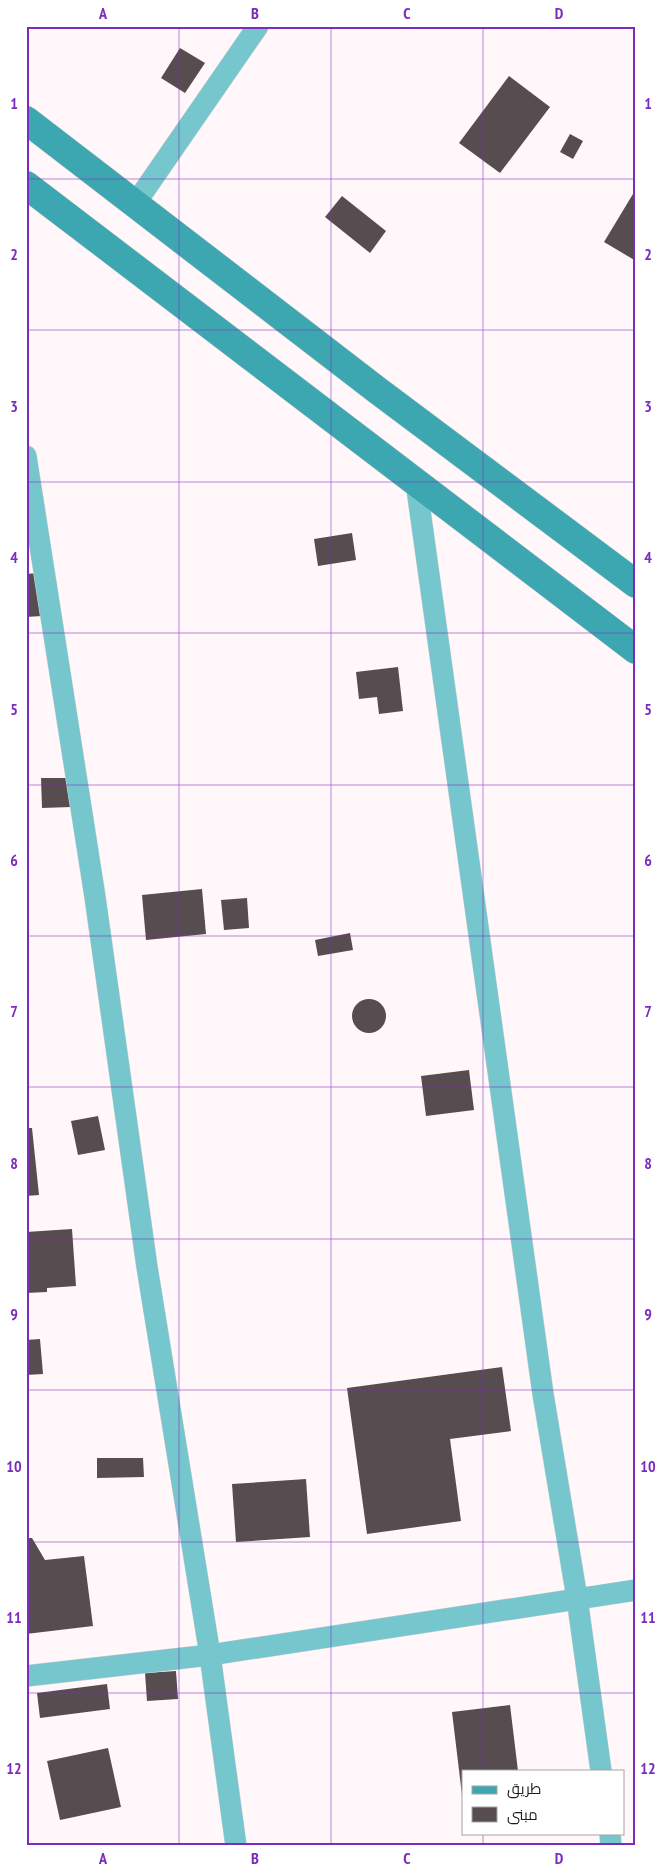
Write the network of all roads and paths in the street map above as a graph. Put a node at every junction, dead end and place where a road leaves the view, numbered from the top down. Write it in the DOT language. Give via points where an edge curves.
graph roads {
  1 [pos="258,26"];
  2 [pos="26,120"];
  3 [pos="26,184"];
  4 [pos="135,204"];
  5 [pos="26,456"];
  6 [pos="416,482"];
  7 [pos="636,584"];
  8 [pos="636,650"];
  9 [pos="636,1590"];
  10 [pos="577,1598"];
  11 [pos="210,1655"];
  12 [pos="26,1676"];
  13 [pos="601,1770"];
  14 [pos="236,1846"];
  1 -- 4 [label="street"];
  2 -- 4 [label="main road"];
  3 -- 6 [label="main road"];
  4 -- 7 [label="main road"];
  5 -- 11 [label="street" via="95,897 147,1267"];
  6 -- 8 [label="main road"];
  6 -- 10 [label="street" via="543,1394"];
  9 -- 10 [label="street"];
  10 -- 11 [label="street"];
  10 -- 13 [label="street"];
  11 -- 12 [label="street"];
  11 -- 14 [label="street"];
}
